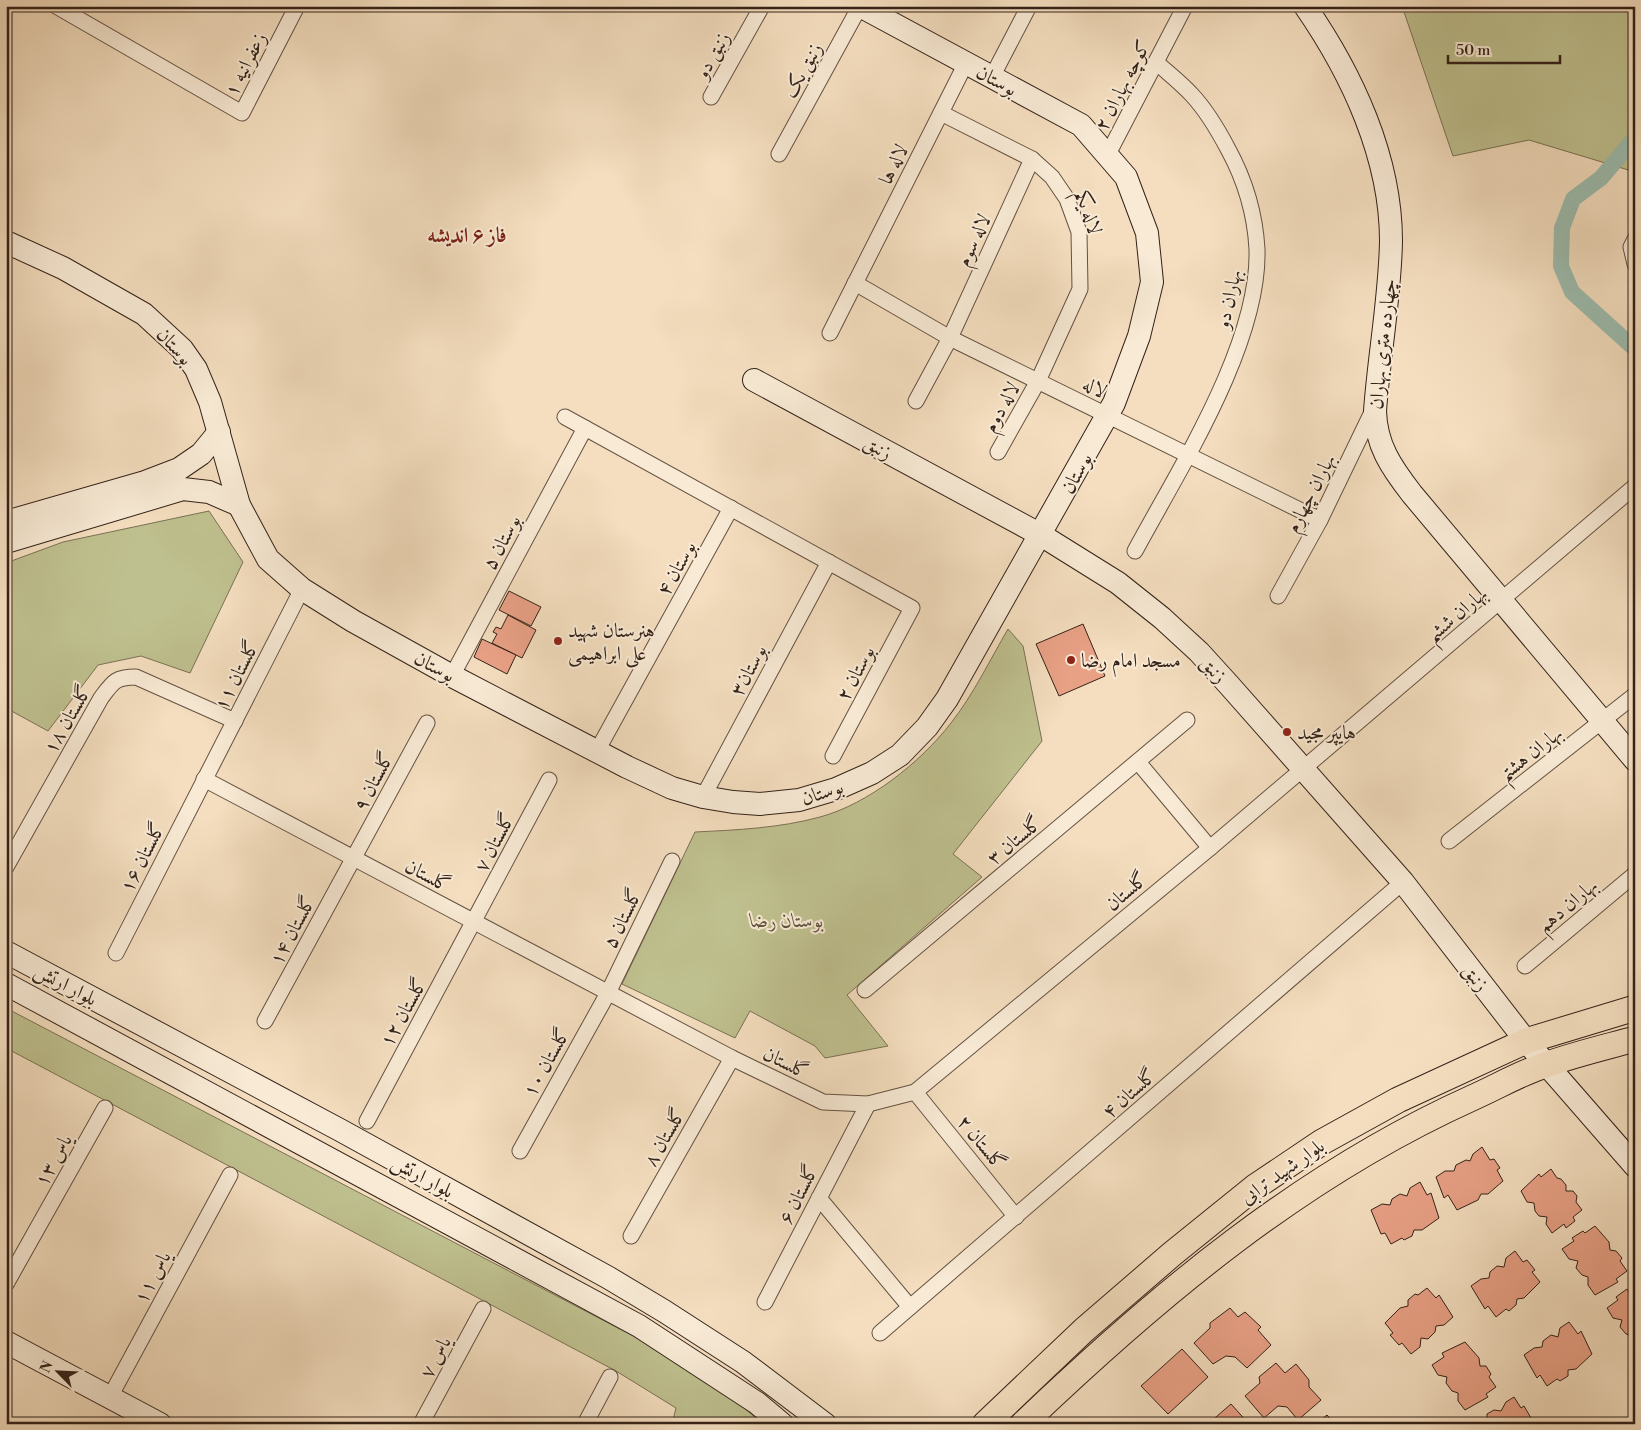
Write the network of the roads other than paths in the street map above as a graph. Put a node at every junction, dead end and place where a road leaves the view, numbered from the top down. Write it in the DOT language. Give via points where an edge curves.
graph roads {
  1 [pos="56,6"];
  2 [pos="297,6"];
  3 [pos="762,6"];
  4 [pos="860,6"];
  5 [pos="1029,6"];
  6 [pos="1185,6"];
  7 [pos="1305,6"];
  8 [pos="1156,62"];
  9 [pos="966,63"];
  10 [pos="992,77"];
  11 [pos="711,97"];
  12 [pos="941,113"];
  13 [pos="779,154"];
  14 [pos="1108,156"];
  15 [pos="1032,159"];
  16 [pos="1635,239"];
  17 [pos="6,242"];
  18 [pos="1635,264"];
  19 [pos="855,283"];
  20 [pos="830,333"];
  21 [pos="950,338"];
  22 [pos="754,380"];
  23 [pos="1038,381"];
  24 [pos="916,401"];
  25 [pos="1375,406"];
  26 [pos="1108,416"];
  27 [pos="565,417"];
  28 [pos="586,428"];
  29 [pos="219,432"];
  30 [pos="998,452"];
  31 [pos="1187,454"];
  32 [pos="1634,487"];
  33 [pos="148,490"];
  34 [pos="240,505"];
  35 [pos="731,508"];
  36 [pos="1320,520"];
  37 [pos="6,522"];
  38 [pos="1041,535"];
  39 [pos="6,542"];
  40 [pos="1135,551"];
  41 [pos="829,562"];
  42 [pos="302,589"];
  43 [pos="1278,596"];
  44 [pos="1502,602"];
  45 [pos="452,676"];
  46 [pos="1635,695"];
  47 [pos="1187,720"];
  48 [pos="235,721"];
  49 [pos="1604,721"];
  50 [pos="427,723"];
  51 [pos="597,751"];
  52 [pos="833,756"];
  53 [pos="1635,760"];
  54 [pos="1138,762"];
  55 [pos="1302,769"];
  56 [pos="204,779"];
  57 [pos="549,780"];
  58 [pos="703,797"];
  59 [pos="1449,841"];
  60 [pos="1210,848"];
  61 [pos="354,858"];
  62 [pos="672,861"];
  63 [pos="6,867"];
  64 [pos="1635,874"];
  65 [pos="1402,882"];
  66 [pos="475,922"];
  67 [pos="6,952"];
  68 [pos="116,953"];
  69 [pos="1525,966"];
  70 [pos="6,984"];
  71 [pos="866,990"];
  72 [pos="608,992"];
  73 [pos="1635,1008"];
  74 [pos="265,1021"];
  75 [pos="1635,1039"];
  76 [pos="1526,1041"];
  77 [pos="732,1058"];
  78 [pos="1546,1064"];
  79 [pos="916,1092"];
  80 [pos="868,1104"];
  81 [pos="105,1108"];
  82 [pos="363,1131"];
  83 [pos="520,1151"];
  84 [pos="346,1166"];
  85 [pos="1635,1166"];
  86 [pos="230,1174"];
  87 [pos="819,1198"];
  88 [pos="1016,1217"];
  89 [pos="630,1236"];
  90 [pos="6,1284"];
  91 [pos="765,1302"];
  92 [pos="910,1307"];
  93 [pos="483,1310"];
  94 [pos="880,1332"];
  95 [pos="9,1349"];
  96 [pos="610,1377"];
  97 [pos="110,1397"];
  98 [pos="160,1424"];
  99 [pos="421,1424"];
  100 [pos="585,1424"];
  101 [pos="782,1424"];
  102 [pos="825,1424"];
  103 [pos="985,1424"];
  104 [pos="1023,1424"];
  1 -- 2 [label="street, زعفرانیه ۱" via="242,113"];
  3 -- 11 [label="street, زنبق دو"];
  4 -- 9 [label="street, بوستان"];
  4 -- 13 [label="street, زنبق یک"];
  5 -- 10 [label="street"];
  6 -- 8 [label="street, کوچه بهاران ۲"];
  7 -- 25 [label="street, چهارده متری بهاران" via="1323,32 1352,88 1377,155 1389,206 1389,290"];
  8 -- 14 [label="street, کوچه بهاران ۲"];
  8 -- 31 [label="street, بهاران دو" via="1193,96 1219,132 1242,173 1252,206 1257,250 1254,286 1243,335 1212,407"];
  9 -- 10 [label="street, بوستان"];
  9 -- 12 [label="street, لاله ها"];
  10 -- 14 [label="street, بوستان" via="1080,125"];
  12 -- 15 [label="street, لاله یکم"];
  12 -- 19 [label="street, لاله ها"];
  14 -- 26 [label="street, بوستان" via="1126,178 1147,233 1152,282 1139,336"];
  15 -- 21 [label="street, لاله سوم"];
  15 -- 23 [label="street, لاله یکم" via="1052,177 1067,199 1079,232 1081,258 1080,289"];
  16 -- 18 [label="street" via="1631,247"];
  17 -- 29 [label="street, بوستان" via="116,297 165,331 196,369"];
  19 -- 20 [label="street, لاله ها"];
  19 -- 21 [label="street, لاله"];
  21 -- 23 [label="street, لاله"];
  21 -- 24 [label="street, لاله سوم"];
  22 -- 38 [label="street, زنبق"];
  23 -- 26 [label="street, لاله"];
  23 -- 30 [label="street, لاله دوم"];
  25 -- 36 [label="street, بهاران چهارم"];
  25 -- 44 [label="street, چهارده متری بهاران" via="1375,426 1380,443 1395,472"];
  26 -- 31 [label="street, لاله"];
  26 -- 38 [label="street, بوستان"];
  27 -- 28 [label="street"];
  28 -- 35 [label="street"];
  28 -- 45 [label="street, بوستان ۵"];
  29 -- 33 [label="street" via="201,454"];
  29 -- 34 [label="street, بوستان"];
  31 -- 36 [label="street, لاله"];
  31 -- 40 [label="street, بهاران دو"];
  32 -- 44 [label="street, بهاران ششم"];
  33 -- 34 [label="street" via="209,492"];
  33 -- 37 [label="street"];
  33 -- 39 [label="street"];
  34 -- 42 [label="street, بوستان" via="268,559"];
  35 -- 41 [label="street"];
  35 -- 51 [label="street, بوستان ۴"];
  36 -- 43 [label="street, بهاران چهارم"];
  38 -- 55 [label="street, زنبق" via="1118,584 1162,618 1223,678"];
  38 -- 58 [label="street, بوستان" via="947,699 927,727 900,755 872,773 836,789 799,800 760,804"];
  41 -- 52 [label="street, بوستان ۲" via="912,608"];
  41 -- 58 [label="street, بوستان۳"];
  42 -- 45 [label="street, بوستان"];
  42 -- 48 [label="street, گلستان ۱۱"];
  44 -- 49 [label="street, چهارده متری بهاران"];
  44 -- 55 [label="street, بهاران ششم"];
  45 -- 51 [label="street, بوستان"];
  46 -- 49 [label="street, بهاران هشتم"];
  47 -- 54 [label="street, گلستان ۳"];
  48 -- 56 [label="street, گلستان ۱۱"];
  48 -- 63 [label="street, گلستان ۱۸" via="136,677 122,677 114,681 101,698"];
  49 -- 53 [label="street, چهارده متری بهاران"];
  49 -- 59 [label="street, بهاران هشتم"];
  50 -- 61 [label="street, گلستان ۹"];
  51 -- 58 [label="street, بوستان" via="672,788"];
  54 -- 60 [label="street"];
  54 -- 71 [label="street, گلستان ۳"];
  55 -- 60 [label="street, گلستان"];
  55 -- 65 [label="street, زنبق"];
  56 -- 61 [label="street, گلستان"];
  56 -- 68 [label="street, گلستان ۱۶"];
  57 -- 66 [label="street, گلستان ۷"];
  60 -- 79 [label="street, گلستان"];
  61 -- 66 [label="street, گلستان"];
  61 -- 74 [label="street, گلستان ۱۴"];
  62 -- 72 [label="street, گلستان ۵"];
  64 -- 69 [label="street, بهاران دهم"];
  65 -- 76 [label="street, زنبق"];
  65 -- 88 [label="street, گلستان ۴"];
  66 -- 72 [label="street, گلستان"];
  66 -- 82 [label="street, گلستان ۱۲"];
  67 -- 82 [label="street, بلوار ارتش"];
  70 -- 84 [label="street, بلوار ارتش"];
  72 -- 77 [label="street, گلستان"];
  72 -- 83 [label="street, گلستان ۱۰"];
  73 -- 76 [label="main road, بلوار شهید ترابی"];
  75 -- 78 [label="main road, بلوار شهید ترابی"];
  76 -- 78 [label="street, زنبق"];
  76 -- 103 [label="main road, بلوار شهید ترابی" via="1398,1100 1322,1142 1255,1187 1091,1324"];
  77 -- 80 [label="street, گلستان" via="823,1102"];
  77 -- 89 [label="street, گلستان ۸"];
  78 -- 85 [label="street, زنبق"];
  78 -- 104 [label="main road, بلوار شهید ترابی" via="1418,1122 1281,1206 1176,1286 1092,1358"];
  79 -- 80 [label="street, گلستان"];
  79 -- 88 [label="street, گلستان ۲"];
  80 -- 87 [label="street, گلستان ۶"];
  81 -- 90 [label="street, یاس ۱۳"];
  82 -- 84 [label="street"];
  82 -- 102 [label="street, بلوار ارتش" via="664,1311 743,1362"];
  84 -- 101 [label="street, بلوار ارتش" via="639,1326 757,1403"];
  86 -- 97 [label="street, یاس ۱۱"];
  87 -- 91 [label="street, گلستان ۶"];
  87 -- 92 [label="street"];
  88 -- 92 [label="street, گلستان ۴"];
  92 -- 94 [label="street, گلستان ۴"];
  93 -- 99 [label="street, یاس ۷"];
  95 -- 97 [label="street"];
  96 -- 100 [label="street"];
  97 -- 98 [label="street"];
}
